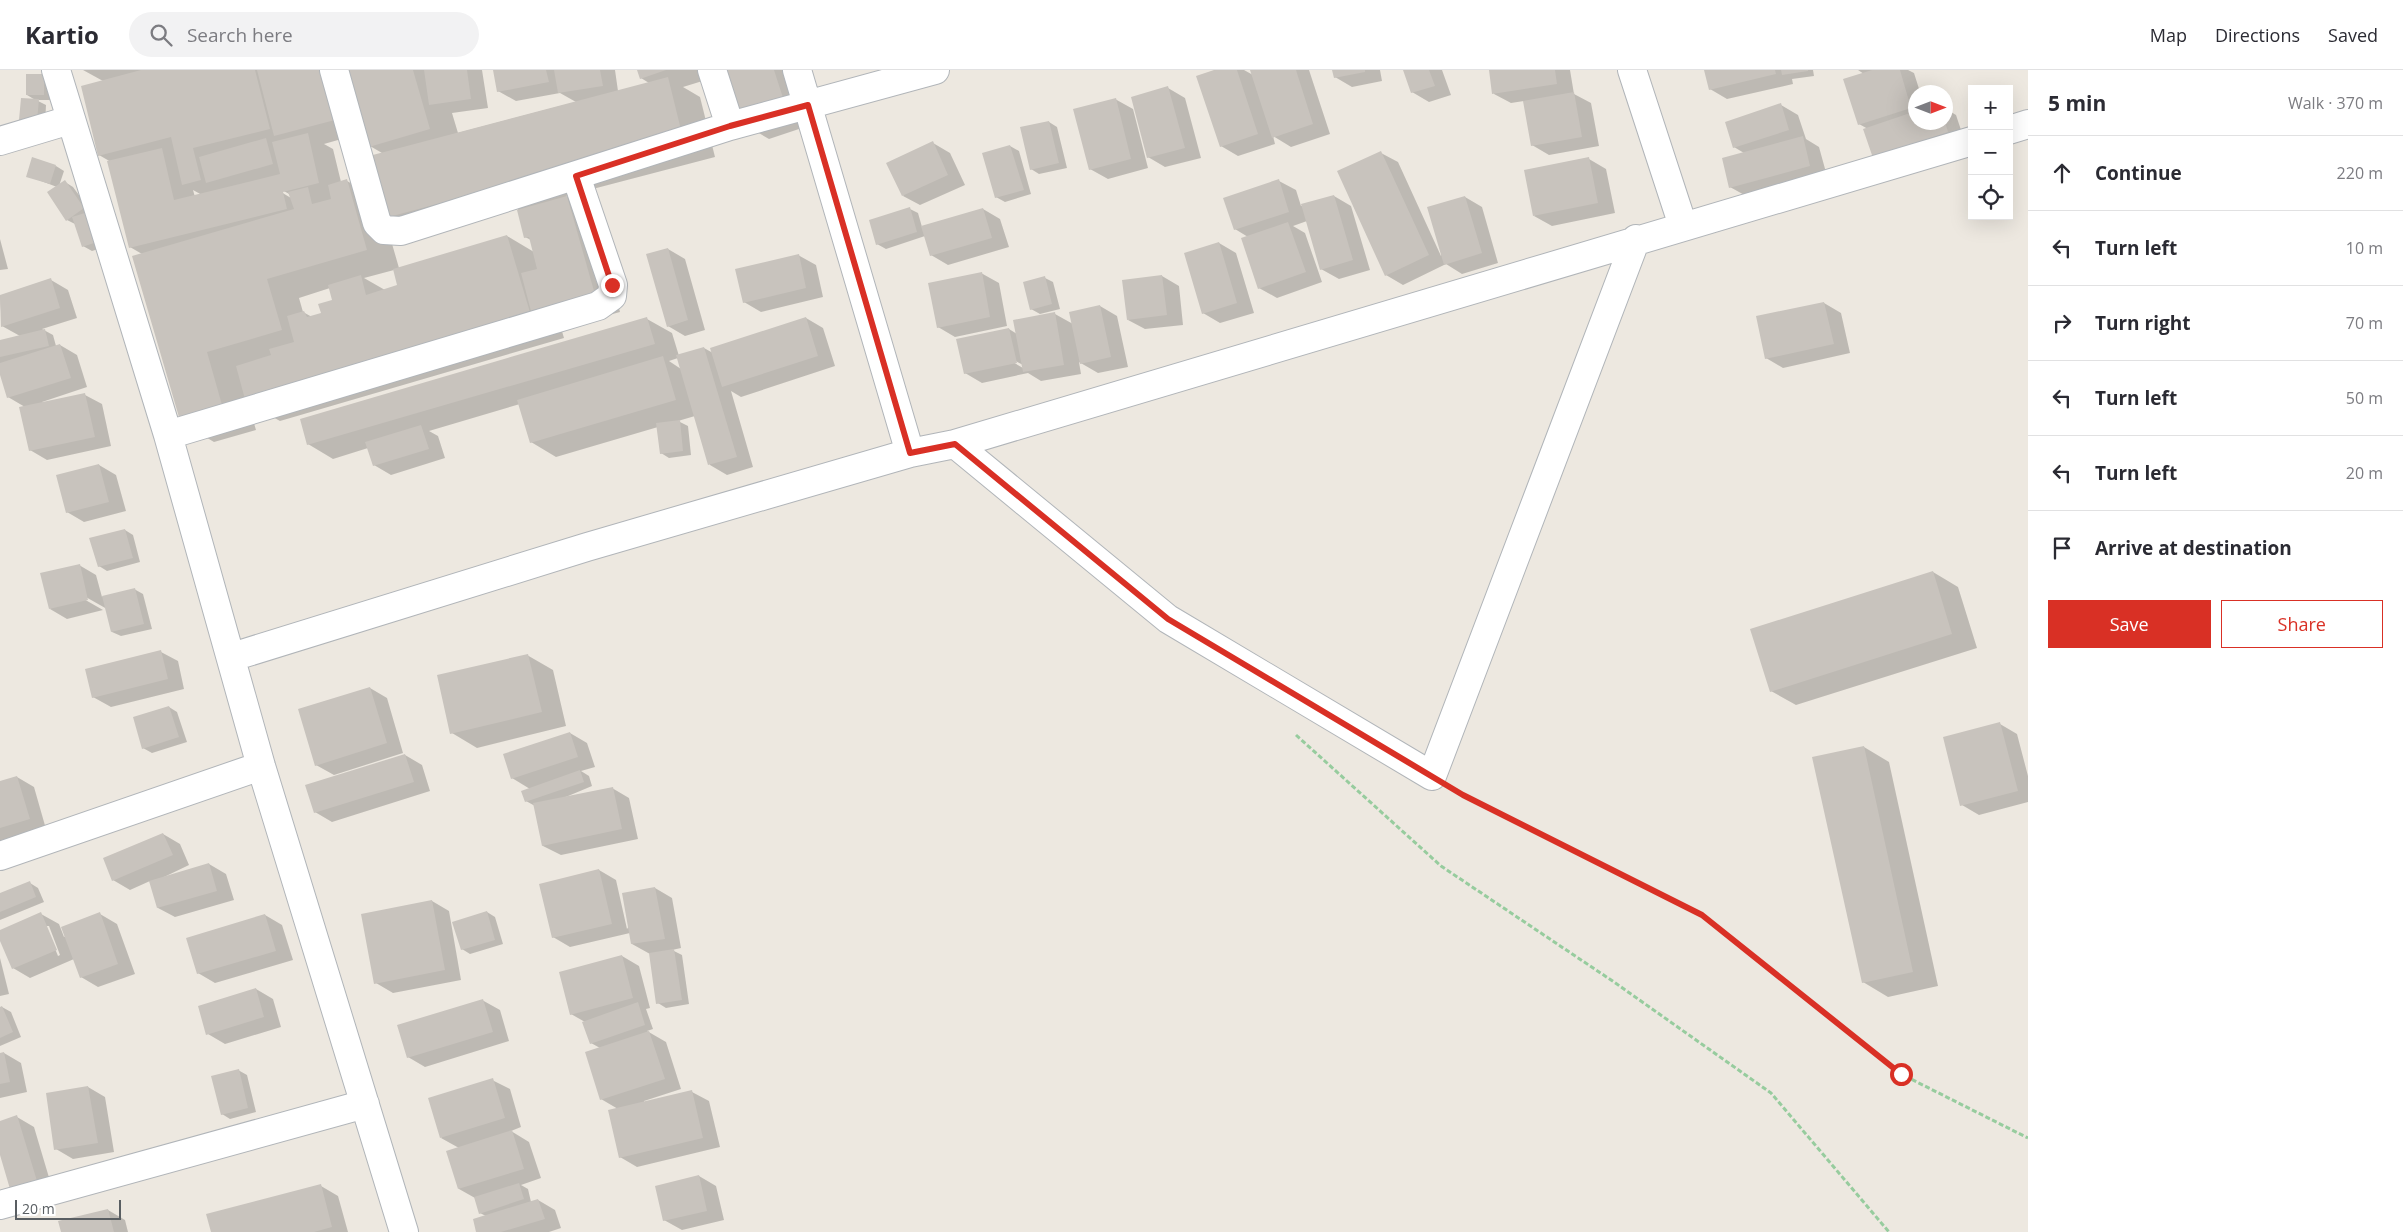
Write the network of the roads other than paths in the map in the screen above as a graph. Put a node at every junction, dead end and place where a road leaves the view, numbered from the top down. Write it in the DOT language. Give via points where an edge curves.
graph roads {
  1 [pos="56,70"];
  2 [pos="334,70"];
  3 [pos="712,70"];
  4 [pos="797,70"];
  5 [pos="935,70"];
  6 [pos="1632,70"];
  7 [pos="808,105"];
  8 [pos="70,120"];
  9 [pos="2028,124"];
  10 [pos="730,126"];
  11 [pos="2013,129"];
  12 [pos="0,141"];
  13 [pos="1968,142"];
  14 [pos="576,176"];
  15 [pos="1683,226"];
  16 [pos="1636,240"];
  17 [pos="168,435"];
  18 [pos="955,444"];
  19 [pos="910,453"];
  20 [pos="232,657"];
  21 [pos="262,766"];
  22 [pos="0,856"];
  23 [pos="365,1104"];
  24 [pos="0,1205"];
  25 [pos="404,1232"];
  1 -- 8 [label="street"];
  2 -- 14 [label="street" via="377,223 384,230 401,231"];
  3 -- 10 [label="street"];
  4 -- 7 [label="street"];
  5 -- 7 [label="street"];
  6 -- 15 [label="street"];
  7 -- 10 [label="street"];
  7 -- 19 [label="street"];
  8 -- 12 [label="street"];
  8 -- 17 [label="street"];
  9 -- 11 [label="street"];
  10 -- 14 [label="street"];
  13 -- 15 [label="street"];
  14 -- 17 [label="street" via="612,285 612,296 607,301"];
  15 -- 16 [label="street"];
  16 -- 18 [label="street"];
  16 -- 18 [label="street" via="1432,776 1168,619"];
  17 -- 20 [label="street"];
  18 -- 19 [label="street"];
  19 -- 20 [label="street" via="587,547"];
  20 -- 21 [label="street"];
  21 -- 22 [label="street"];
  21 -- 23 [label="street"];
  23 -- 24 [label="street"];
  23 -- 25 [label="street"];
}
